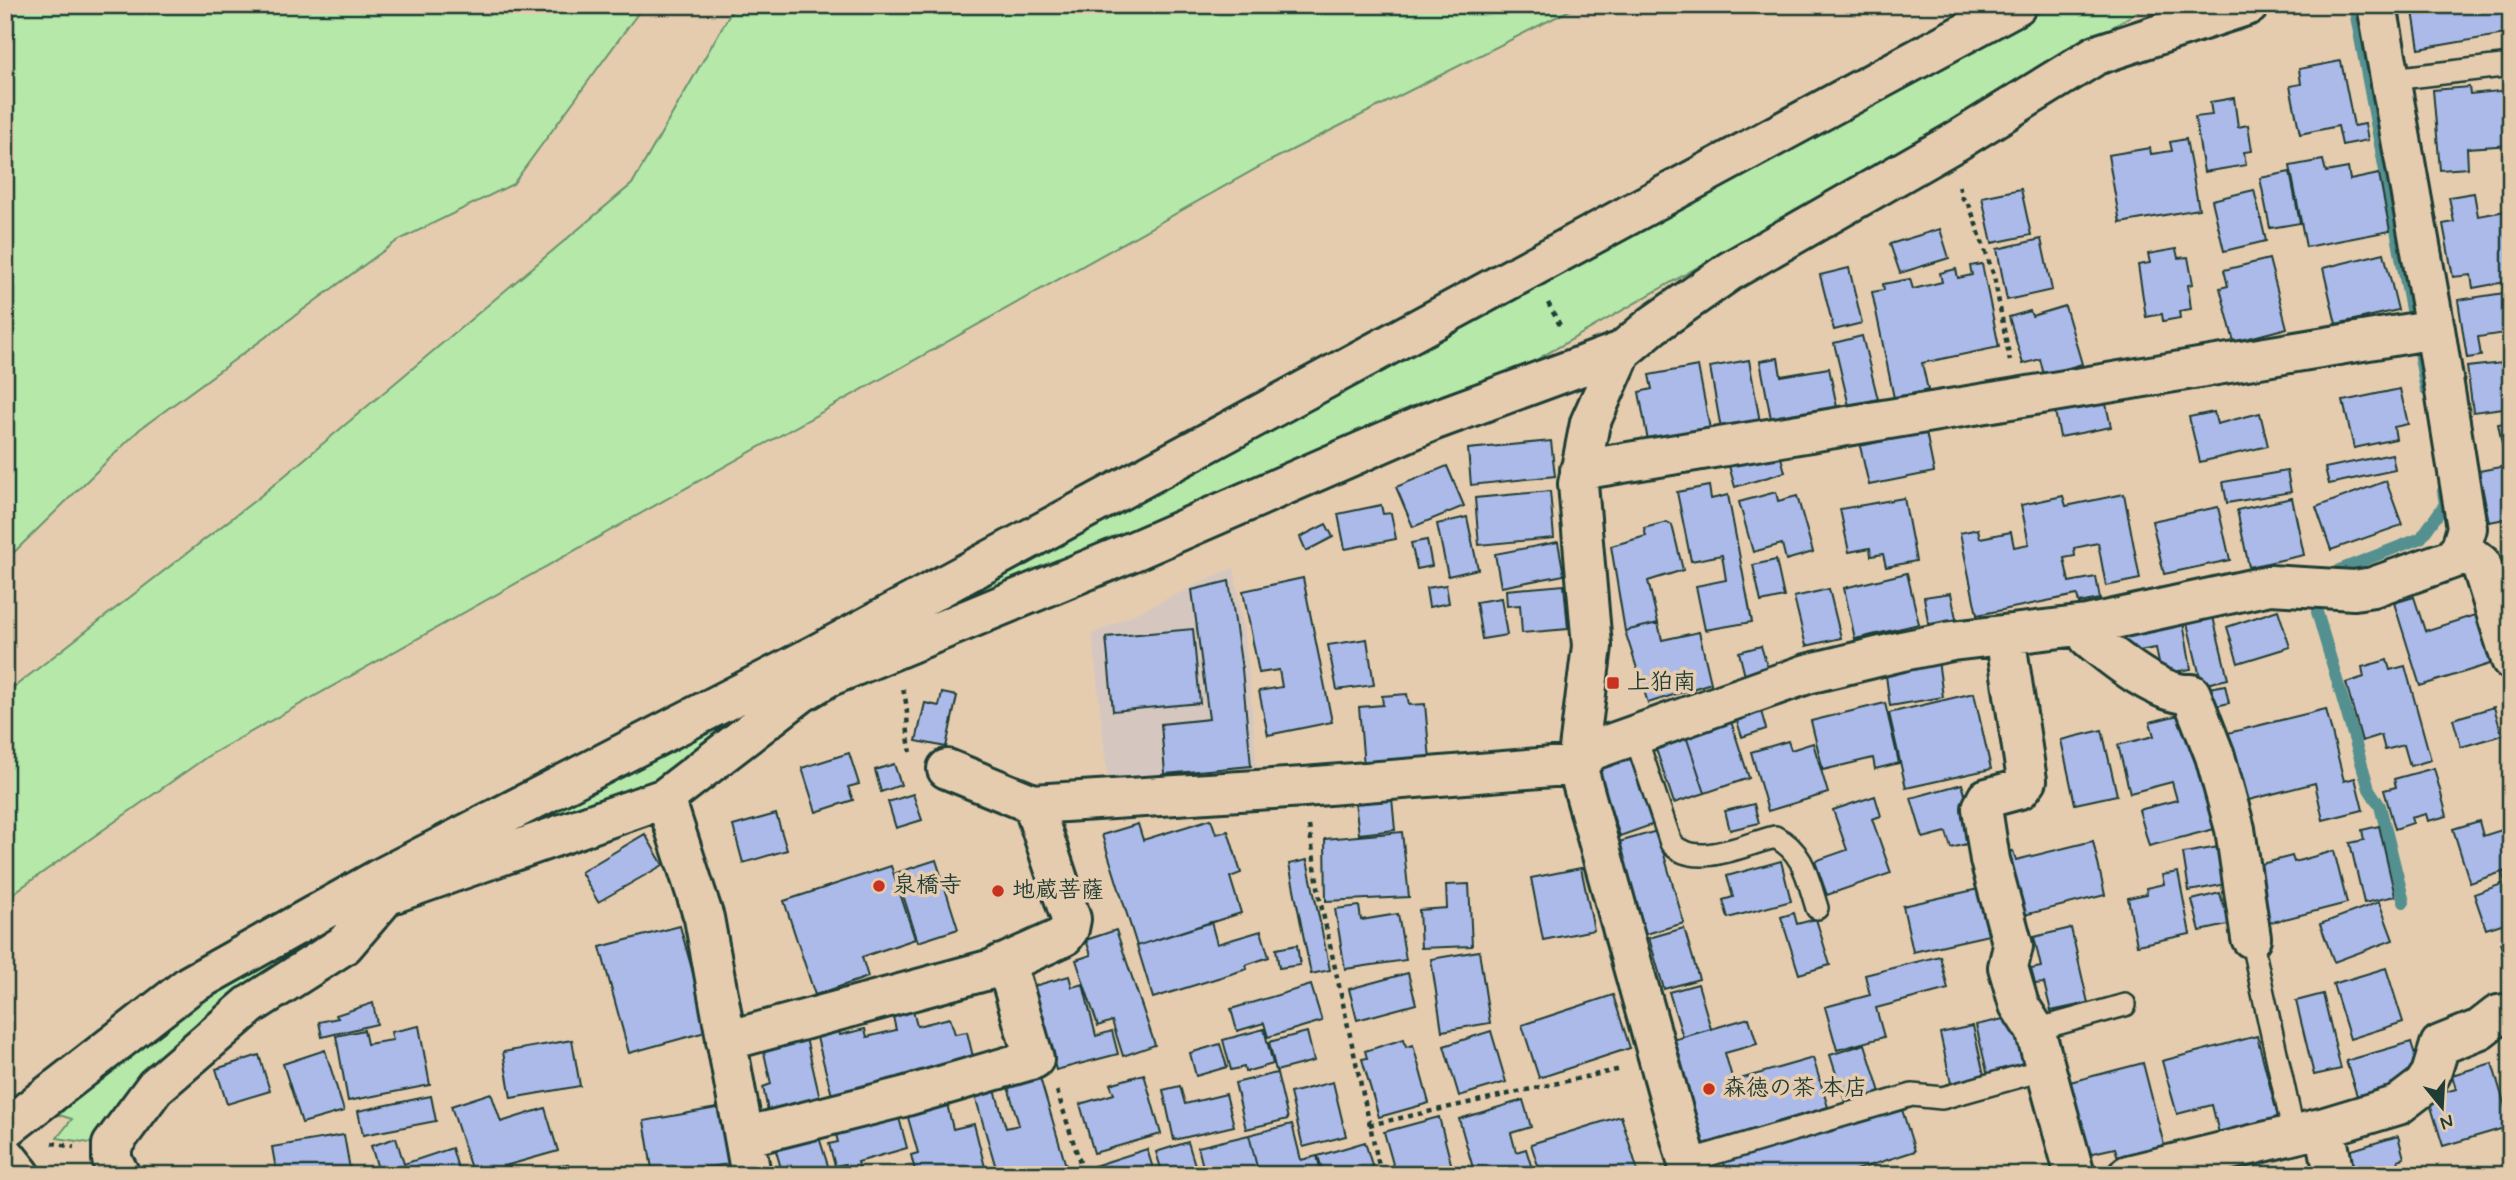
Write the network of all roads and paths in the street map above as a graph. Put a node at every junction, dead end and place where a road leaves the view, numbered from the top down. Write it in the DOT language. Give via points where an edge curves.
graph roads {
  1 [pos="2017,5"];
  2 [pos="2171,5"];
  3 [pos="2249,5"];
  4 [pos="2377,5"];
  5 [pos="2096,55"];
  6 [pos="2511,65"];
  7 [pos="2392,79"];
  8 [pos="1955,142"];
  9 [pos="1531,270"];
  10 [pos="2421,331"];
  11 [pos="1622,351"];
  12 [pos="1581,364"];
  13 [pos="2017,396"];
  14 [pos="1580,470"];
  15 [pos="2461,548"];
  16 [pos="2087,625"];
  17 [pos="2006,635"];
  18 [pos="892,648"];
  19 [pos="2511,660"];
  20 [pos="822,665"];
  21 [pos="1634,735"];
  22 [pos="1577,765"];
  23 [pos="947,769"];
  24 [pos="1304,787"];
  25 [pos="665,799"];
  26 [pos="1033,804"];
  27 [pos="382,888"];
  28 [pos="1817,908"];
  29 [pos="2251,938"];
  30 [pos="1001,964"];
  31 [pos="2124,1005"];
  32 [pos="2511,1013"];
  33 [pos="2035,1030"];
  34 [pos="726,1041"];
  35 [pos="1034,1059"];
  36 [pos="1660,1060"];
  37 [pos="2046,1069"];
  38 [pos="1369,1125"];
  39 [pos="5,1129"];
  40 [pos="2310,1131"];
  41 [pos="744,1137"];
  42 [pos="5,1154"];
  43 [pos="1689,1168"];
  44 [pos="21,1175"];
  45 [pos="120,1175"];
  46 [pos="751,1175"];
  47 [pos="1084,1175"];
  48 [pos="1381,1175"];
  49 [pos="2075,1175"];
  50 [pos="2128,1175"];
  51 [pos="2334,1175"];
  1 -- 9 [label="main road"];
  2 -- 5 [label="main road"];
  3 -- 5 [label="main road"];
  4 -- 7 [label="main road"];
  5 -- 8 [label="main road"];
  6 -- 7 [label="lane"];
  7 -- 10 [label="main road"];
  8 -- 11 [label="main road" via="1730,271"];
  8 -- 13 [label="path" via="1962,156 1958,185 1994,276"];
  9 -- 12 [label="path"];
  9 -- 20 [label="main road"];
  10 -- 13 [label="main road"];
  10 -- 15 [label="main road" via="2467,528"];
  11 -- 12 [label="main road"];
  11 -- 14 [label="main road" via="1590,423"];
  12 -- 18 [label="main road" via="1432,421 1136,550"];
  13 -- 14 [label="main road"];
  14 -- 22 [label="main road" via="1578,496 1592,646"];
  15 -- 16 [label="main road" via="2452,559 2433,568 2373,587 2270,585"];
  15 -- 19 [label="main road" via="2481,564"];
  16 -- 17 [label="main road"];
  16 -- 29 [label="main road" via="2089,638 2122,665 2178,695 2192,694 2235,828"];
  17 -- 21 [label="main road" via="1952,641 1807,674"];
  17 -- 33 [label="main road" via="2027,780 2020,789 1987,798 1982,808 2012,946 2008,967 2019,1005"];
  18 -- 20 [label="main road"];
  18 -- 23 [label="path" via="909,711 906,735 912,755"];
  20 -- 25 [label="main road" via="801,693"];
  20 -- 27 [label="main road"];
  21 -- 22 [label="main road" via="1592,750"];
  21 -- 28 [label="lane" via="1677,849 1697,857 1775,837 1787,842 1801,858"];
  22 -- 24 [label="main road"];
  22 -- 36 [label="main road"];
  23 -- 26 [label="main road"];
  24 -- 26 [label="main road"];
  24 -- 38 [label="path" via="1320,900"];
  25 -- 27 [label="main road"];
  25 -- 34 [label="main road" via="704,918"];
  26 -- 30 [label="main road" via="1071,919 1063,937"];
  27 -- 39 [label="main road" via="190,985"];
  27 -- 45 [label="main road" via="344,945 250,1005 155,1087 111,1145"];
  29 -- 40 [label="lane"];
  30 -- 34 [label="main road"];
  30 -- 35 [label="main road" via="1012,983"];
  31 -- 33 [label="lane"];
  32 -- 40 [label="main road" via="2440,1045 2431,1074 2412,1097 2384,1111"];
  33 -- 37 [label="main road"];
  34 -- 41 [label="main road"];
  35 -- 41 [label="main road"];
  35 -- 47 [label="path" via="1055,1084"];
  36 -- 38 [label="path"];
  36 -- 43 [label="main road"];
  37 -- 43 [label="lane" via="1942,1098 1912,1095"];
  37 -- 49 [label="main road"];
  38 -- 48 [label="path"];
  40 -- 50 [label="main road"];
  40 -- 51 [label="main road"];
  41 -- 46 [label="main road"];
  42 -- 44 [label="main road"];
}
